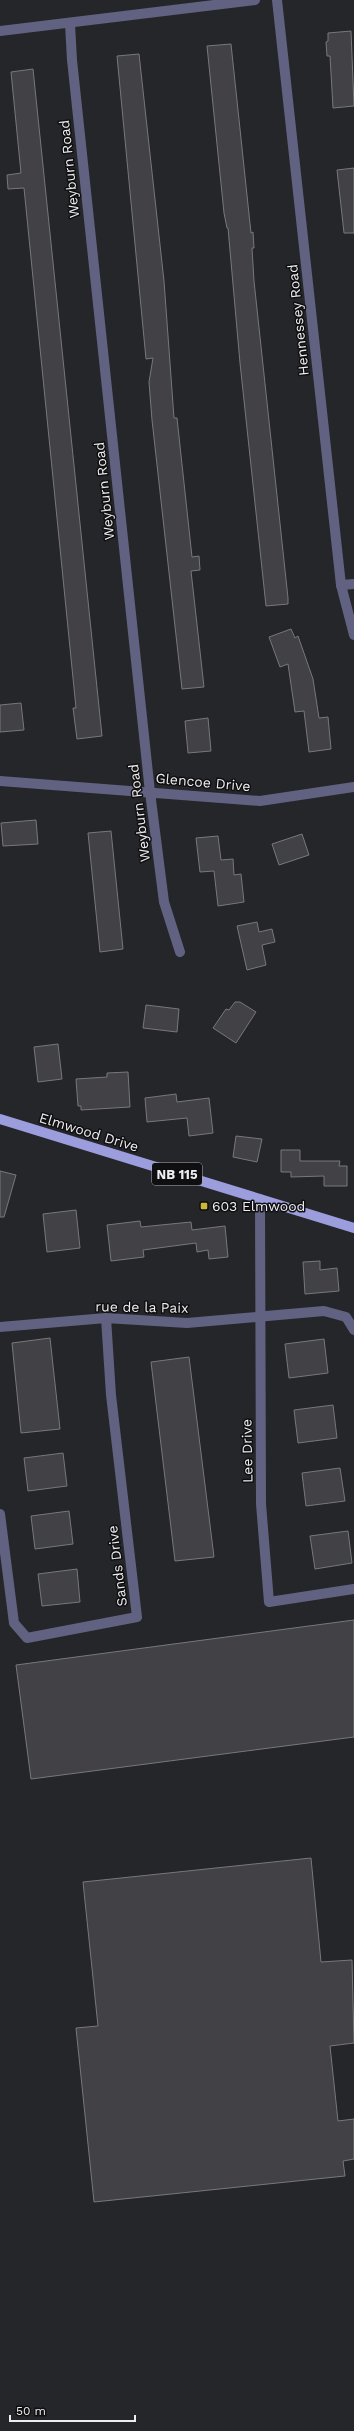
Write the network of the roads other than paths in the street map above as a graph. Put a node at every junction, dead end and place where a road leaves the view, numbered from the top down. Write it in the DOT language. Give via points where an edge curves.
graph roads {
  1 [pos="254,0"];
  2 [pos="277,0"];
  3 [pos="70,24"];
  4 [pos="0,31"];
  5 [pos="354,584"];
  6 [pos="341,585"];
  7 [pos="354,635"];
  8 [pos="0,781"];
  9 [pos="354,787"];
  10 [pos="150,792"];
  11 [pos="180,952"];
  12 [pos="0,1119"];
  13 [pos="260,1199"];
  14 [pos="354,1228"];
  15 [pos="260,1316"];
  16 [pos="106,1318"];
  17 [pos="0,1327"];
  18 [pos="354,1330"];
  19 [pos="0,1514"];
  20 [pos="354,1589"];
  1 -- 3 [label="street"];
  2 -- 6 [label="street, Hennessey Road"];
  3 -- 4 [label="street"];
  3 -- 10 [label="street, Weyburn Road"];
  5 -- 6 [label="street"];
  6 -- 7 [label="street, Hennessey Road"];
  8 -- 10 [label="street, Glencoe Drive"];
  9 -- 10 [label="street, Glencoe Drive" via="260,801"];
  10 -- 11 [label="street, Weyburn Road" via="164,902"];
  12 -- 13 [label="main road, Elmwood Drive / NB 115"];
  13 -- 14 [label="main road, Elmwood Drive / NB 115"];
  13 -- 15 [label="street"];
  15 -- 16 [label="street, rue de la Paix" via="187,1323"];
  15 -- 18 [label="street" via="324,1311 346,1317"];
  15 -- 20 [label="street, Lee Drive" via="261,1504 269,1602"];
  16 -- 17 [label="street, rue de la Paix"];
  16 -- 19 [label="street, Sands Drive" via="110,1395 137,1617 27,1638 14,1623"];
}
